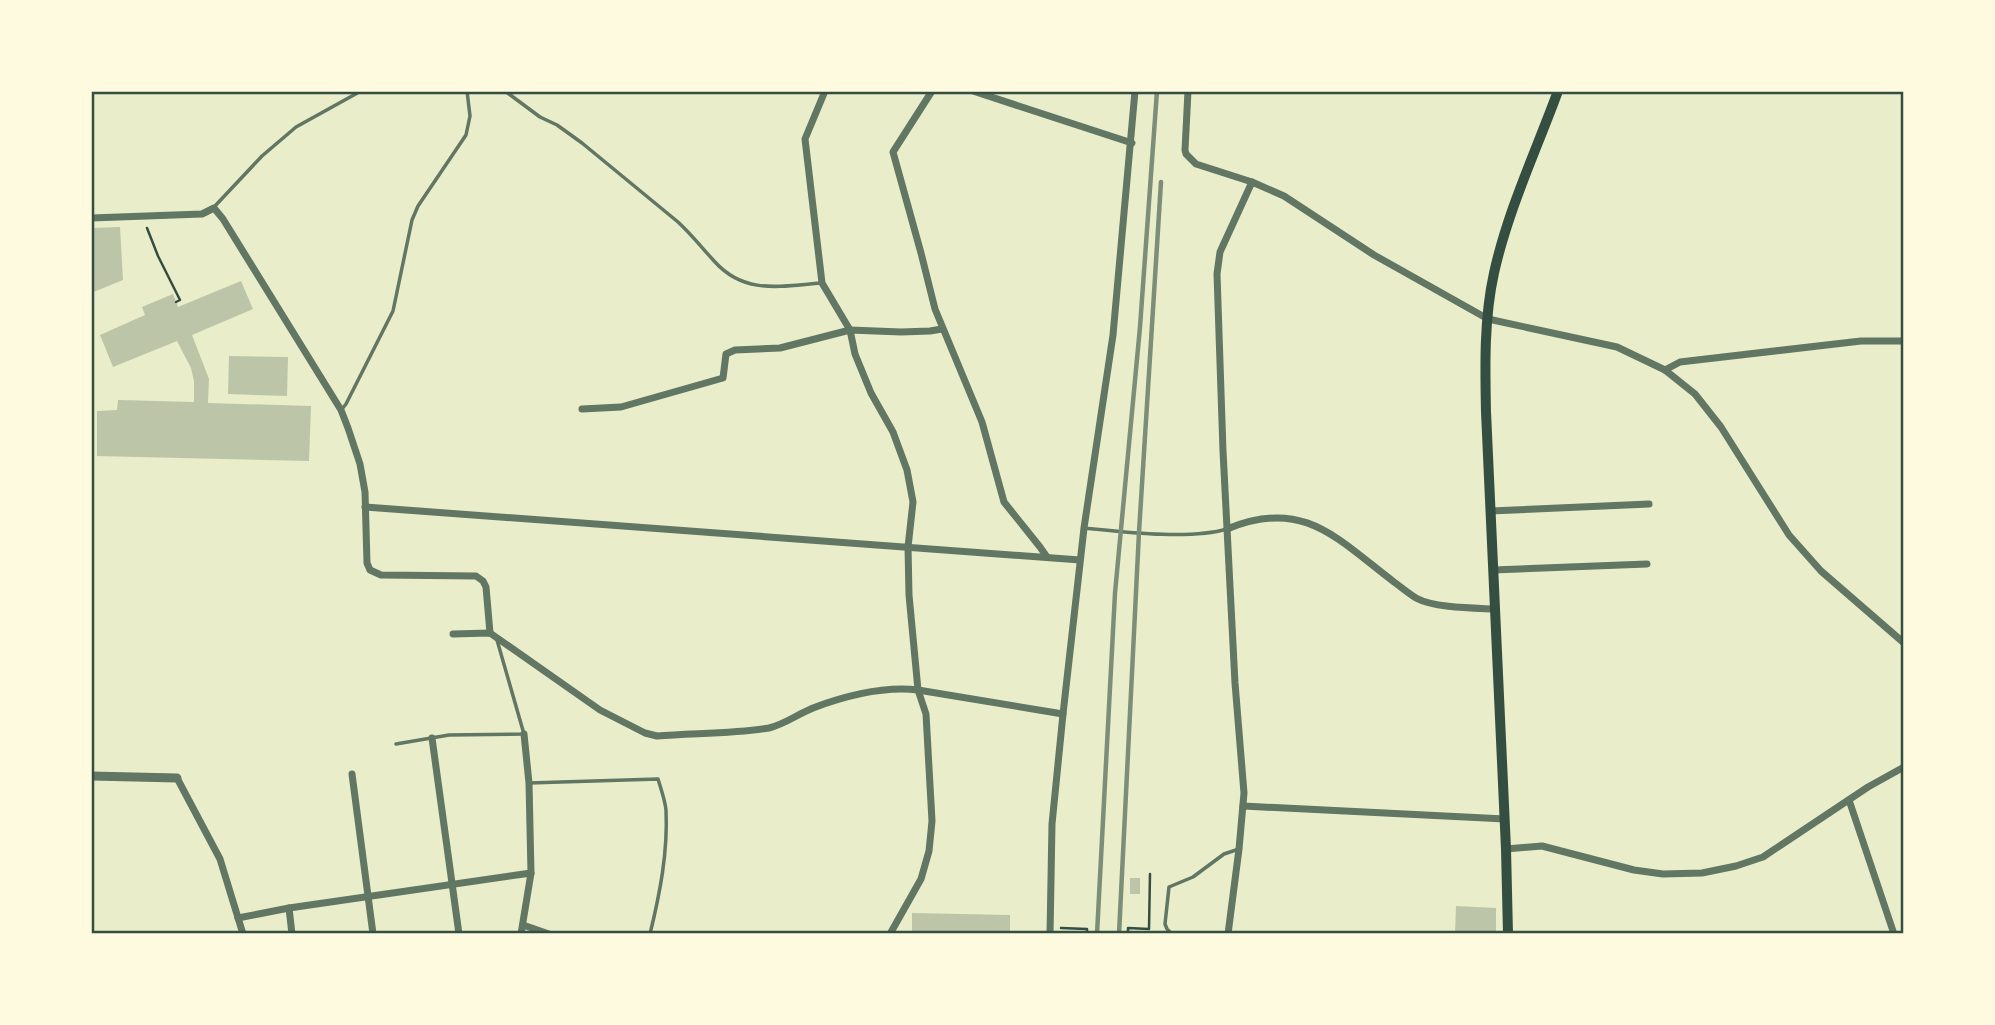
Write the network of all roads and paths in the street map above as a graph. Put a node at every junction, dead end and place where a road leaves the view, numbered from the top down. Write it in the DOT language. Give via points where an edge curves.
graph roads {
  1 [pos="361,91"];
  2 [pos="467,91"];
  3 [pos="505,91"];
  4 [pos="825,91"];
  5 [pos="932,91"];
  6 [pos="973,91"];
  7 [pos="1135,91"];
  8 [pos="1188,91"];
  9 [pos="1558,91"];
  10 [pos="1132,143"];
  11 [pos="1252,182"];
  12 [pos="214,208"];
  13 [pos="91,218"];
  14 [pos="147,228"];
  15 [pos="822,284"];
  16 [pos="176,302"];
  17 [pos="1488,319"];
  18 [pos="942,329"];
  19 [pos="850,330"];
  20 [pos="1904,341"];
  21 [pos="1665,370"];
  22 [pos="582,409"];
  23 [pos="341,410"];
  24 [pos="1650,504"];
  25 [pos="365,507"];
  26 [pos="1490,511"];
  27 [pos="1084,528"];
  28 [pos="1227,529"];
  29 [pos="908,547"];
  30 [pos="1047,558"];
  31 [pos="1080,560"];
  32 [pos="1647,564"];
  33 [pos="1493,569"];
  34 [pos="1495,609"];
  35 [pos="453,635"];
  36 [pos="494,635"];
  37 [pos="1904,643"];
  38 [pos="918,690"];
  39 [pos="1063,715"];
  40 [pos="524,734"];
  41 [pos="432,737"];
  42 [pos="396,744"];
  43 [pos="1904,767"];
  44 [pos="352,774"];
  45 [pos="91,776"];
  46 [pos="177,778"];
  47 [pos="529,783"];
  48 [pos="1849,800"];
  49 [pos="1243,806"];
  50 [pos="1505,819"];
  51 [pos="1239,849"];
  52 [pos="1506,849"];
  53 [pos="531,873"];
  54 [pos="1150,874"];
  55 [pos="453,884"];
  56 [pos="367,897"];
  57 [pos="289,908"];
  58 [pos="238,918"];
  59 [pos="523,925"];
  60 [pos="1058,928"];
  61 [pos="243,934"];
  62 [pos="292,934"];
  63 [pos="373,934"];
  64 [pos="459,934"];
  65 [pos="521,934"];
  66 [pos="549,934"];
  67 [pos="650,934"];
  68 [pos="890,934"];
  69 [pos="1050,934"];
  70 [pos="1087,934"];
  71 [pos="1128,934"];
  72 [pos="1172,934"];
  73 [pos="1228,934"];
  74 [pos="1508,934"];
  75 [pos="1894,934"];
  1 -- 12 [label="lane" via="296,127"];
  2 -- 23 [label="lane" via="470,116 466,135 418,206 393,310"];
  3 -- 15 [label="lane" via="582,143 678,222 730,276 768,287"];
  4 -- 15 [label="street" via="806,139"];
  5 -- 18 [label="street" via="893,152"];
  6 -- 10 [label="street"];
  7 -- 10 [label="street"];
  8 -- 11 [label="street" via="1185,150 1189,158"];
  9 -- 17 [label="main road" via="1502,240"];
  10 -- 27 [label="street" via="1112,335"];
  11 -- 17 [label="street" via="1284,196 1374,255"];
  11 -- 28 [label="street" via="1217,262"];
  12 -- 13 [label="street" via="202,214"];
  12 -- 23 [label="street"];
  14 -- 16 [label="path" via="180,300"];
  15 -- 19 [label="street"];
  17 -- 21 [label="street" via="1617,347"];
  17 -- 26 [label="main road"];
  18 -- 19 [label="street"];
  18 -- 30 [label="street" via="982,422 1004,502"];
  19 -- 22 [label="street" via="780,348 735,350 726,354 723,378 621,407"];
  19 -- 29 [label="street" via="855,354 907,470 913,502"];
  20 -- 21 [label="street" via="1861,341 1680,362"];
  21 -- 37 [label="street" via="1695,394 1721,427 1797,544 1821,571"];
  23 -- 25 [label="street" via="360,464"];
  24 -- 26 [label="street"];
  25 -- 29 [label="street"];
  25 -- 36 [label="street" via="370,570 381,575 477,576 486,587"];
  26 -- 33 [label="main road"];
  27 -- 28 [label="lane" via="1192,534"];
  27 -- 31 [label="street"];
  28 -- 34 [label="street" via="1247,521 1303,520 1322,528 1418,599"];
  28 -- 49 [label="street"];
  29 -- 30 [label="street"];
  29 -- 38 [label="street"];
  30 -- 31 [label="street"];
  31 -- 39 [label="street"];
  32 -- 33 [label="street"];
  33 -- 34 [label="main road"];
  34 -- 50 [label="main road"];
  35 -- 36 [label="street"];
  36 -- 38 [label="street" via="600,710 657,736 771,727 852,696"];
  36 -- 40 [label="lane"];
  38 -- 39 [label="street"];
  38 -- 68 [label="street" via="926,714 932,821 929,851 920,879"];
  39 -- 69 [label="street" via="1052,824"];
  40 -- 41 [label="lane"];
  40 -- 47 [label="street"];
  41 -- 42 [label="lane"];
  41 -- 55 [label="street"];
  43 -- 48 [label="street"];
  44 -- 56 [label="street"];
  45 -- 46 [label="street"];
  46 -- 58 [label="street" via="220,859"];
  47 -- 53 [label="street"];
  47 -- 67 [label="lane" via="658,779 666,807 666,851"];
  48 -- 52 [label="street" via="1763,857 1702,873 1634,870 1542,846"];
  48 -- 75 [label="street"];
  49 -- 50 [label="street"];
  49 -- 51 [label="street"];
  50 -- 52 [label="main road"];
  51 -- 72 [label="lane" via="1169,887 1166,924"];
  51 -- 73 [label="street"];
  52 -- 74 [label="main road"];
  53 -- 55 [label="street"];
  53 -- 59 [label="street"];
  54 -- 71 [label="path" via="1149,929 1128,928"];
  55 -- 56 [label="street"];
  55 -- 64 [label="street"];
  56 -- 57 [label="street"];
  56 -- 63 [label="street"];
  57 -- 58 [label="street"];
  57 -- 62 [label="street"];
  58 -- 61 [label="street"];
  59 -- 65 [label="street"];
  59 -- 66 [label="street"];
  60 -- 70 [label="path" via="1087,929"];
}
